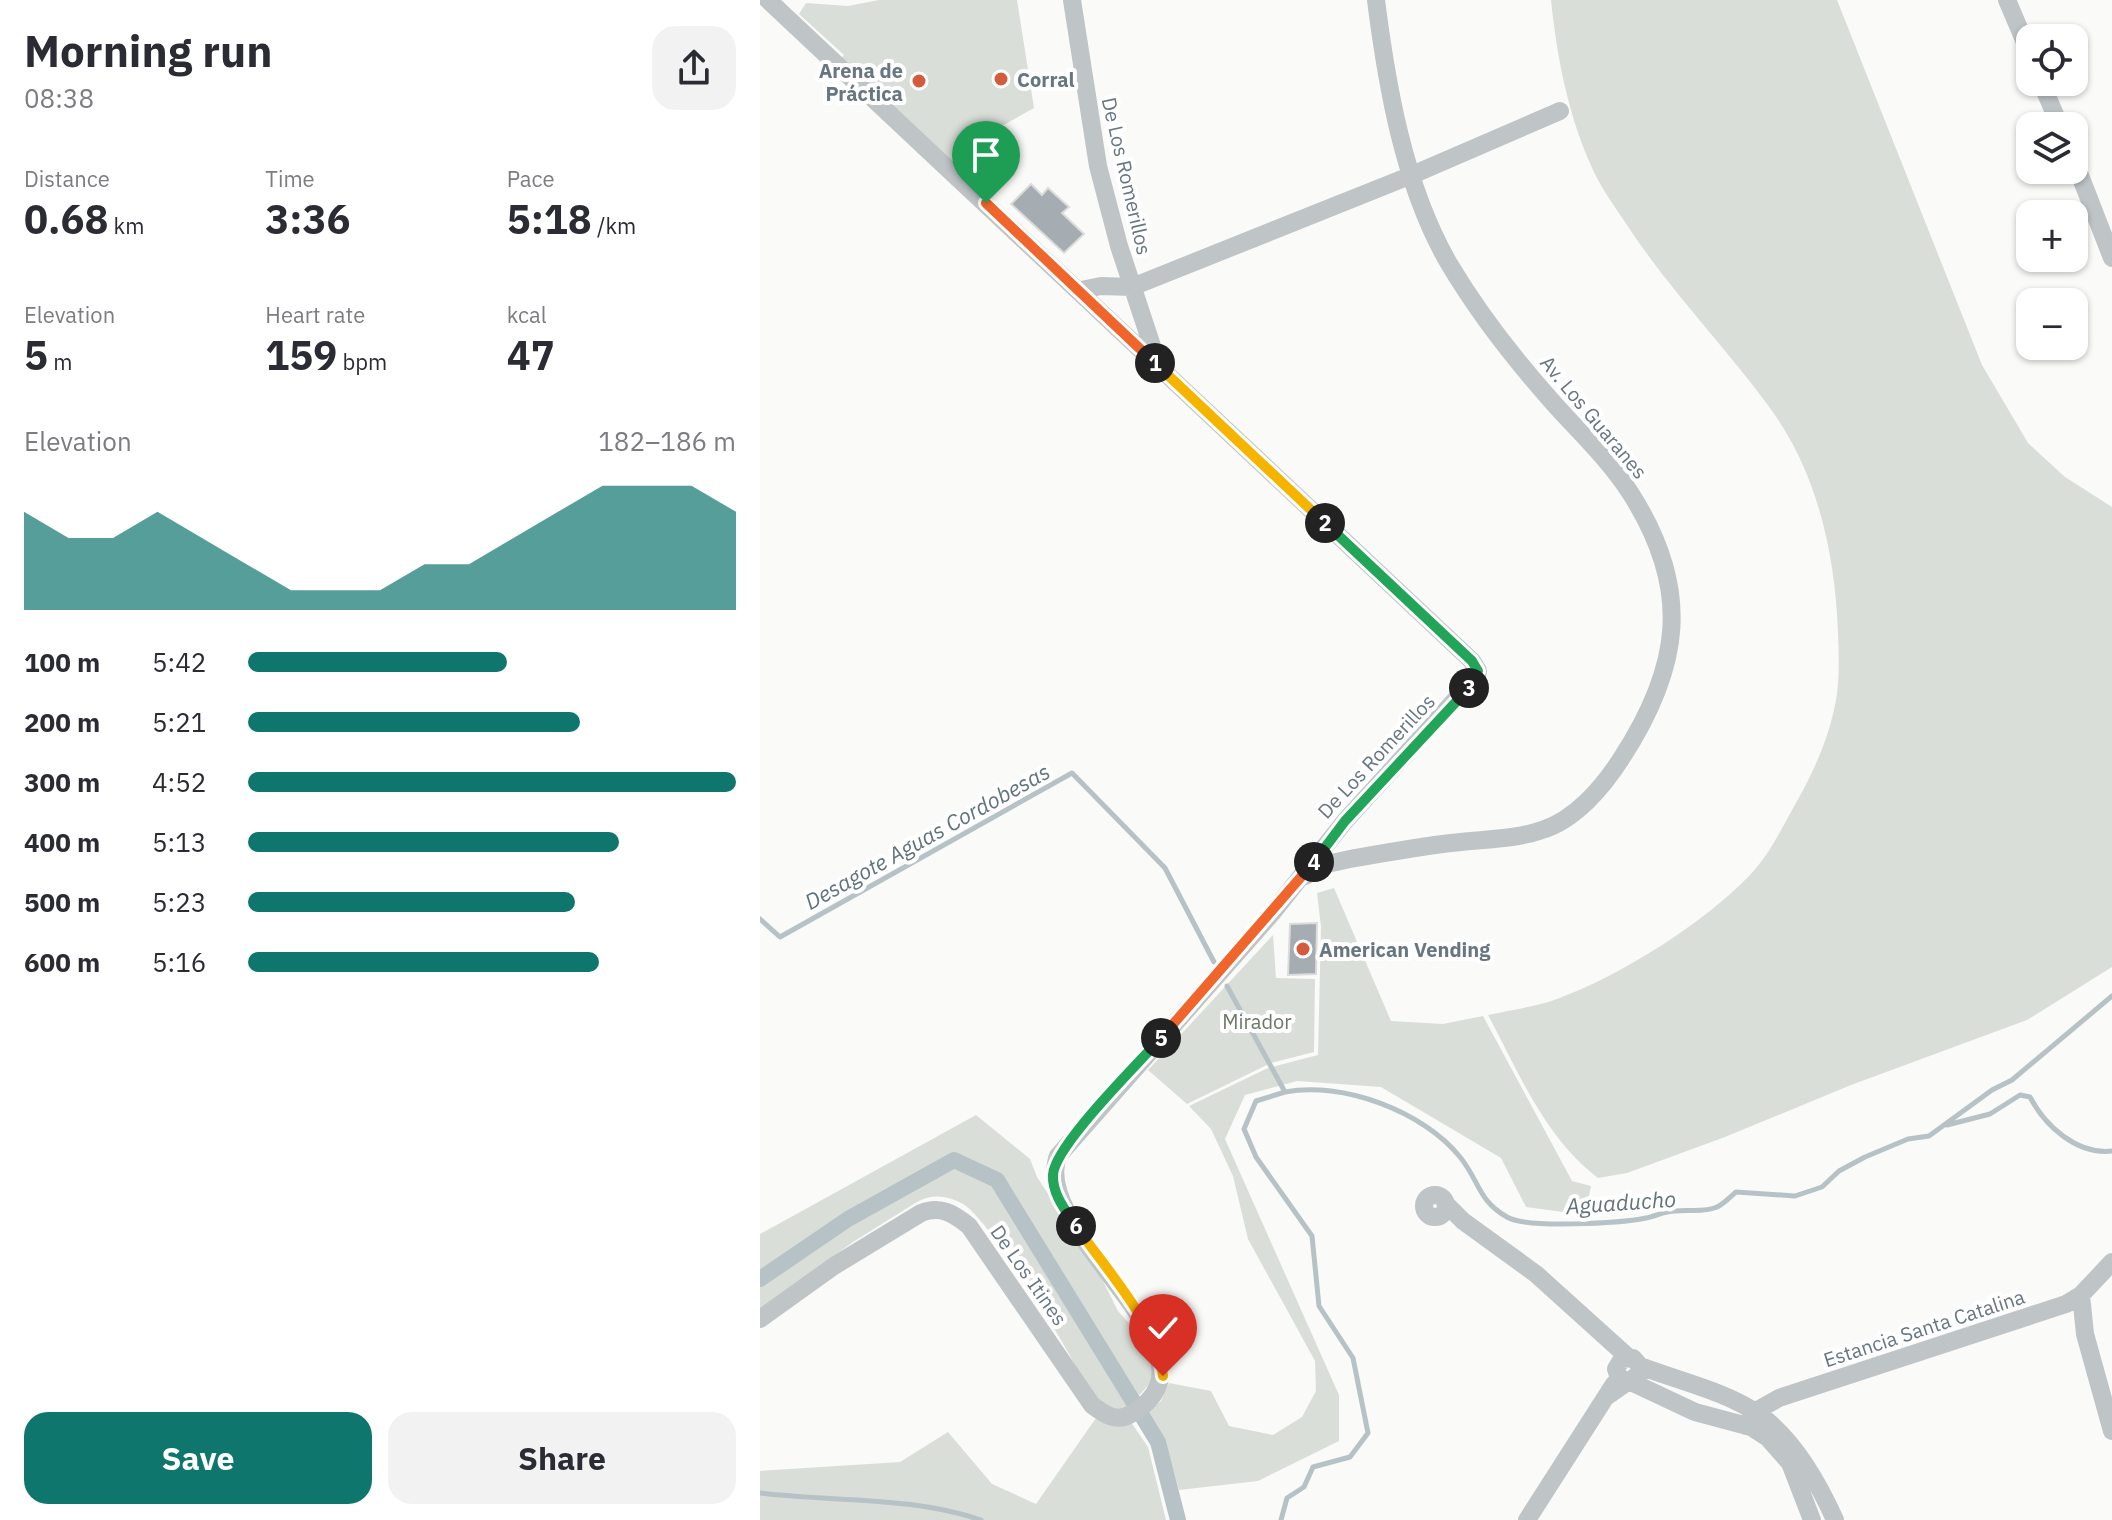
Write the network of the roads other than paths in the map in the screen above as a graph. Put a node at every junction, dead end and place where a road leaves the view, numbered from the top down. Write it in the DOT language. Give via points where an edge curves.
graph roads {
  1 [pos="768,0"];
  2 [pos="1072,0"];
  3 [pos="1376,0"];
  4 [pos="2007,0"];
  5 [pos="2017,24"];
  6 [pos="1560,111"];
  7 [pos="1412,175"];
  8 [pos="2083,184"];
  9 [pos="2112,258"];
  10 [pos="1132,287"];
  11 [pos="1081,290"];
  12 [pos="1159,367"];
  13 [pos="1300,880"];
  14 [pos="1054,1166"];
  15 [pos="1442,1211"];
  16 [pos="2112,1262"];
  17 [pos="2081,1295"];
  18 [pos="760,1319"];
  19 [pos="1626,1369"];
  20 [pos="1750,1419"];
  21 [pos="2112,1431"];
  22 [pos="1527,1520"];
  23 [pos="1812,1520"];
  24 [pos="1835,1520"];
  1 -- 11 [label="street"];
  2 -- 10 [label="street, De Los Romerillos" via="1098,166"];
  3 -- 7 [label="street, Av. Los Guaranes"];
  4 -- 5 [label="street"];
  6 -- 7 [label="street"];
  7 -- 10 [label="street"];
  7 -- 13 [label="street, Av. Los Guaranes" via="1446,259 1476,308 1606,461 1650,524 1669,581 1673,638 1658,691 1636,737 1595,793 1560,821 1527,834 1327,864"];
  8 -- 9 [label="street"];
  10 -- 11 [label="street"];
  10 -- 12 [label="street, De Los Romerillos"];
  11 -- 12 [label="street"];
  12 -- 13 [label="street, De Los Romerillos" via="1478,671 1468,689 1345,821"];
  13 -- 14 [label="street, De Los Romerillos" via="1070,1141"];
  14 -- 18 [label="street, De Los Itines" via="1059,1199 1127,1313 1153,1343 1163,1376 1156,1394 1128,1416 1110,1417 1092,1405 969,1226 936,1208 834,1266"];
  15 -- 19 [label="street" via="1536,1274 1614,1345"];
  16 -- 17 [label="street, Estancia Santa Catalina"];
  17 -- 20 [label="street, Estancia Santa Catalina" via="2041,1314 1779,1398"];
  17 -- 21 [label="street" via="2085,1334"];
  19 -- 20 [label="street" via="1735,1401"];
  19 -- 22 [label="street"];
  20 -- 23 [label="street" via="1785,1456"];
  20 -- 24 [label="street" via="1762,1417 1810,1471"];
}
